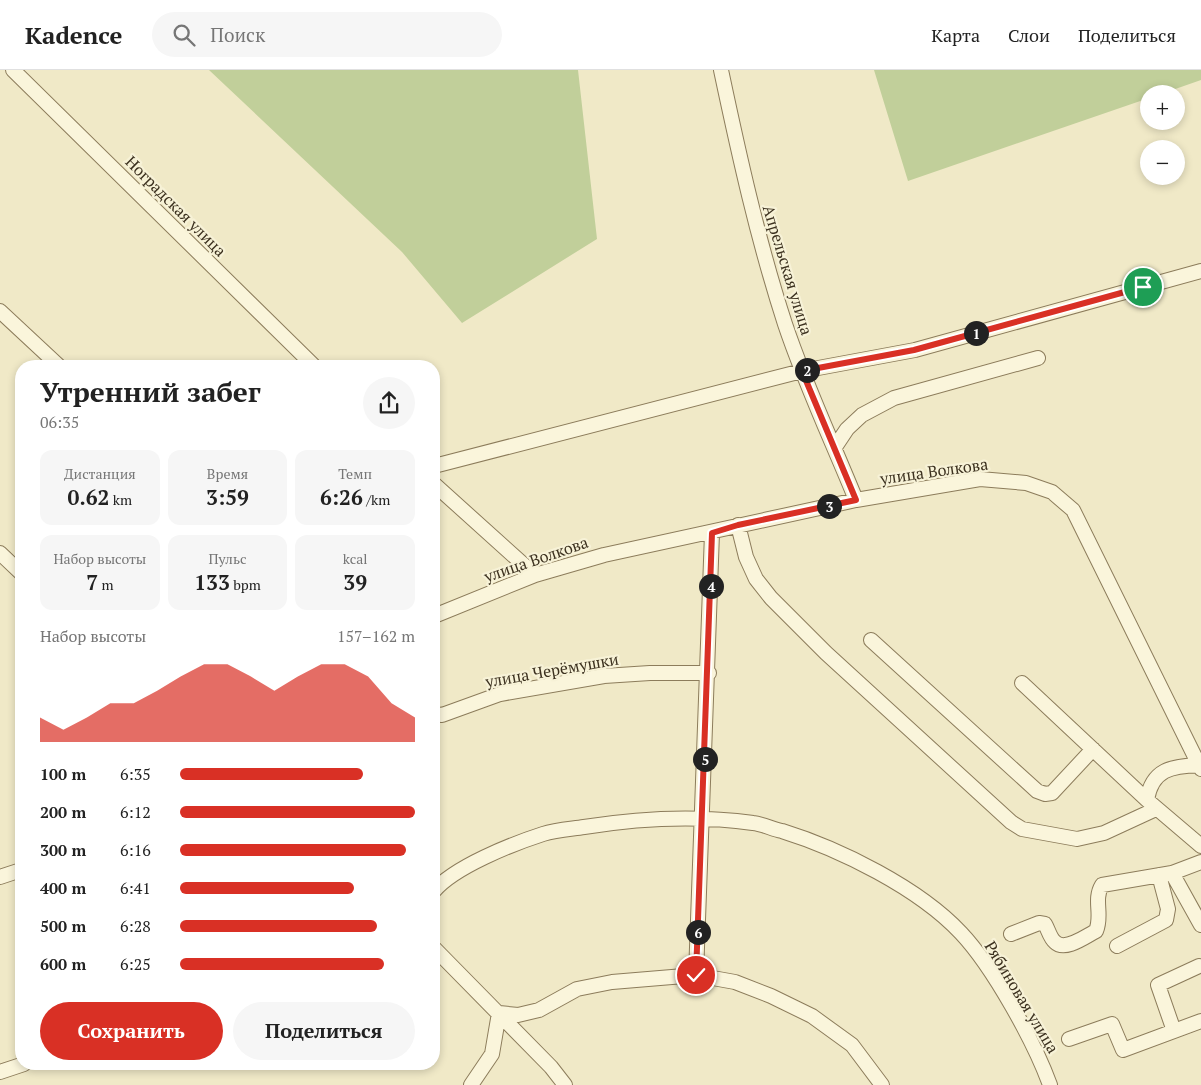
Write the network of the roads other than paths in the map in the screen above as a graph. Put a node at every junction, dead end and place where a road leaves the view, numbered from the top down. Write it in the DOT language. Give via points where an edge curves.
graph roads {
  1 [pos="13,70"];
  2 [pos="721,70"];
  3 [pos="1201,271"];
  4 [pos="0,311"];
  5 [pos="1038,358"];
  6 [pos="53,360"];
  7 [pos="308,360"];
  8 [pos="802,371"];
  9 [pos="834,447"];
  10 [pos="440,464"];
  11 [pos="440,489"];
  12 [pos="856,500"];
  13 [pos="738,525"];
  14 [pos="712,533"];
  15 [pos="0,553"];
  16 [pos="15,567"];
  17 [pos="535,575"];
  18 [pos="440,614"];
  19 [pos="871,640"];
  20 [pos="709,673"];
  21 [pos="1022,683"];
  22 [pos="440,715"];
  23 [pos="1093,749"];
  24 [pos="1200,767"];
  25 [pos="1151,804"];
  26 [pos="702,818"];
  27 [pos="1201,846"];
  28 [pos="1201,862"];
  29 [pos="15,872"];
  30 [pos="1165,874"];
  31 [pos="0,877"];
  32 [pos="440,884"];
  33 [pos="1201,925"];
  34 [pos="1012,934"];
  35 [pos="1117,946"];
  36 [pos="440,954"];
  37 [pos="1200,966"];
  38 [pos="696,975"];
  39 [pos="499,1013"];
  40 [pos="1201,1021"];
  41 [pos="1174,1031"];
  42 [pos="1069,1040"];
  43 [pos="15,1067"];
  44 [pos="0,1072"];
  45 [pos="472,1085"];
  46 [pos="565,1085"];
  47 [pos="882,1085"];
  48 [pos="1050,1085"];
  1 -- 7 [label="street, Ноградская улица"];
  2 -- 8 [label="street, Апрельская улица" via="749,199"];
  3 -- 8 [label="street" via="914,350"];
  4 -- 6 [label="street"];
  5 -- 9 [label="street" via="894,398 862,415"];
  8 -- 9 [label="street, Апрельская улица"];
  8 -- 10 [label="street"];
  9 -- 12 [label="street, Апрельская улица"];
  11 -- 17 [label="street"];
  12 -- 13 [label="street, улица Волкова"];
  12 -- 24 [label="street, улица Волкова" via="980,479 1026,483 1052,492 1073,510"];
  13 -- 14 [label="street, улица Волкова"];
  13 -- 25 [label="street" via="746,558 756,579 771,598 826,653 1011,822 1022,829 1077,839 1104,833"];
  14 -- 17 [label="street, улица Волкова" via="604,555"];
  14 -- 20 [label="street"];
  15 -- 16 [label="street"];
  17 -- 18 [label="street, улица Волкова"];
  19 -- 23 [label="street" via="1037,791 1052,793"];
  20 -- 22 [label="street, улица Черёмушки" via="604,676 500,694"];
  20 -- 26 [label="street"];
  21 -- 23 [label="street"];
  23 -- 25 [label="street"];
  24 -- 25 [label="street, улица Волкова" via="1173,766 1159,775 1149,788"];
  25 -- 27 [label="street"];
  26 -- 32 [label="street, Рябиновая улица" via="652,818 544,834 493,853"];
  26 -- 38 [label="street"];
  26 -- 48 [label="street, Рябиновая улица" via="755,823 811,840 862,863 930,906 961,933 988,968 1020,1023"];
  28 -- 30 [label="street"];
  29 -- 31 [label="street"];
  30 -- 33 [label="street"];
  30 -- 34 [label="street" via="1102,885 1097,894 1100,922 1096,931 1068,945 1061,946 1054,941 1044,924 1039,923"];
  30 -- 35 [label="street" via="1166,920"];
  36 -- 39 [label="street"];
  37 -- 41 [label="street" via="1158,985"];
  38 -- 39 [label="street" via="612,982 577,989 539,1010 518,1015"];
  38 -- 47 [label="street" via="734,982 812,1016 852,1045"];
  39 -- 45 [label="street" via="492,1054"];
  39 -- 46 [label="street"];
  40 -- 41 [label="street"];
  41 -- 42 [label="street" via="1123,1050 1112,1024"];
  43 -- 44 [label="street"];
}
